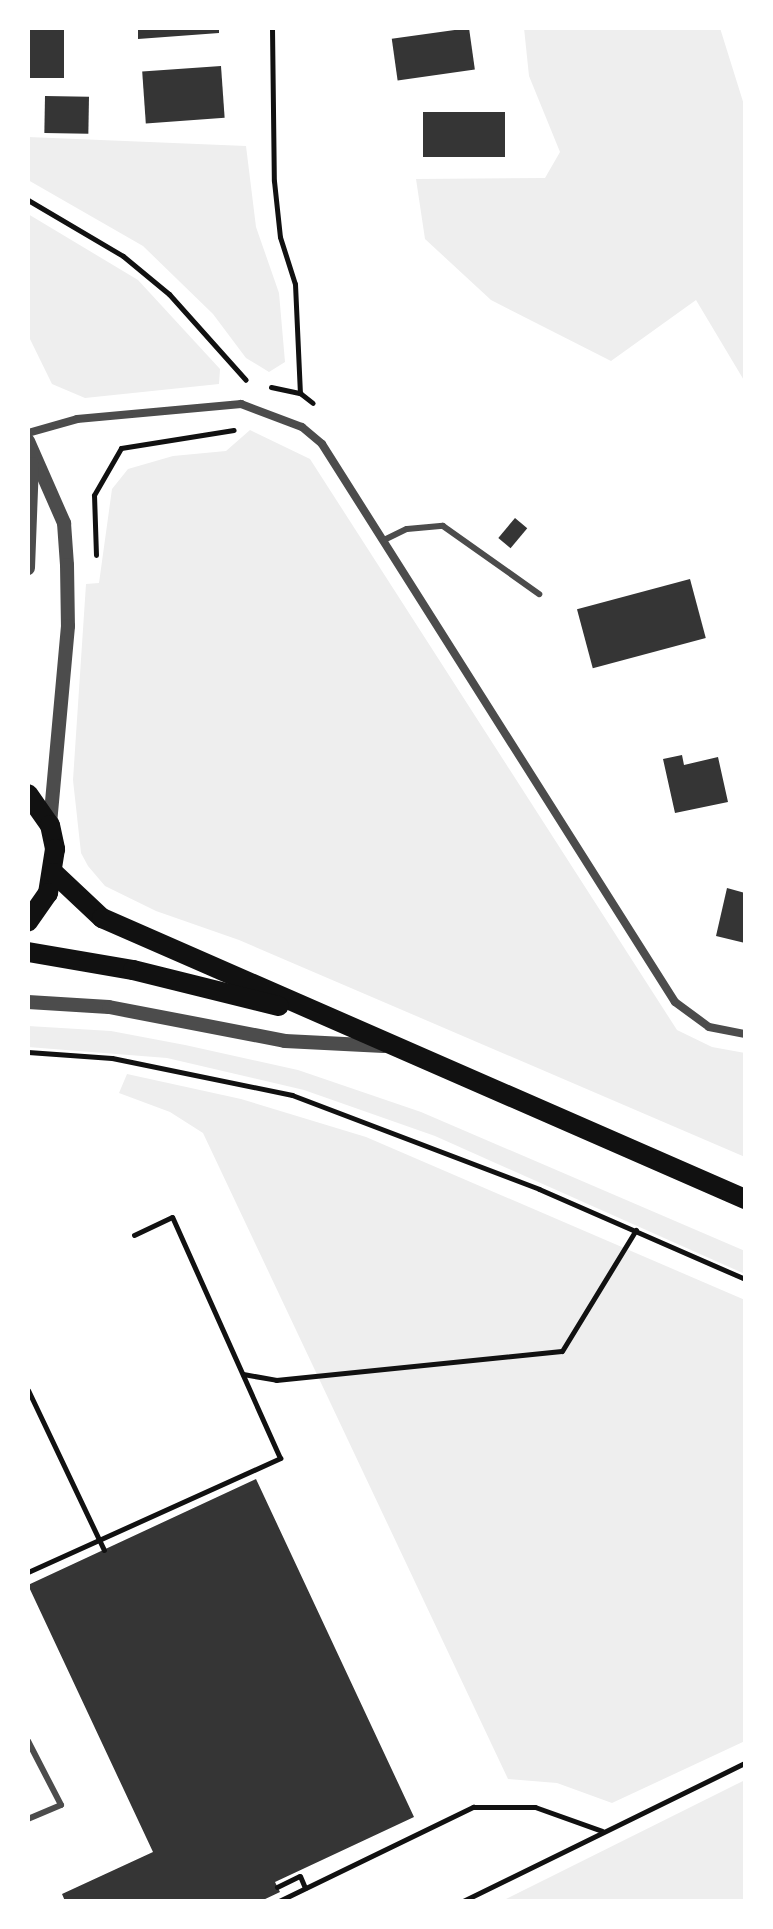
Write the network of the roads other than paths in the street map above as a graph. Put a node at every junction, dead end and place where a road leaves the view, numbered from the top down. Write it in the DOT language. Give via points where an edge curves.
graph roads {
  1 [pos="28,433"];
  2 [pos="28,441"];
  3 [pos="32,460"];
  4 [pos="384,540"];
  5 [pos="28,568"];
  6 [pos="539,594"];
  7 [pos="28,794"];
  8 [pos="50,825"];
  9 [pos="54,873"];
  10 [pos="28,922"];
  11 [pos="28,952"];
  12 [pos="28,1002"];
  13 [pos="325,1018"];
  14 [pos="745,1034"];
  15 [pos="400,1047"];
  16 [pos="745,1199"];
  17 [pos="28,1741"];
  18 [pos="28,1819"];
  1 -- 4 [label="street" via="77,419 241,404 302,427 322,444"];
  2 -- 3 [label="street"];
  3 -- 5 [label="street"];
  3 -- 8 [label="street" via="64,523 67,565 68,626"];
  4 -- 6 [label="lane" via="407,529 443,526"];
  4 -- 14 [label="street" via="675,1002 709,1027"];
  7 -- 8 [label="main road"];
  8 -- 9 [label="main road"];
  9 -- 10 [label="main road" via="48,893"];
  9 -- 13 [label="main road" via="102,918"];
  11 -- 13 [label="main road" via="133,970"];
  12 -- 15 [label="street" via="109,1007 285,1041"];
  13 -- 15 [label="main road"];
  15 -- 16 [label="main road"];
  17 -- 18 [label="lane" via="61,1805"];
}
